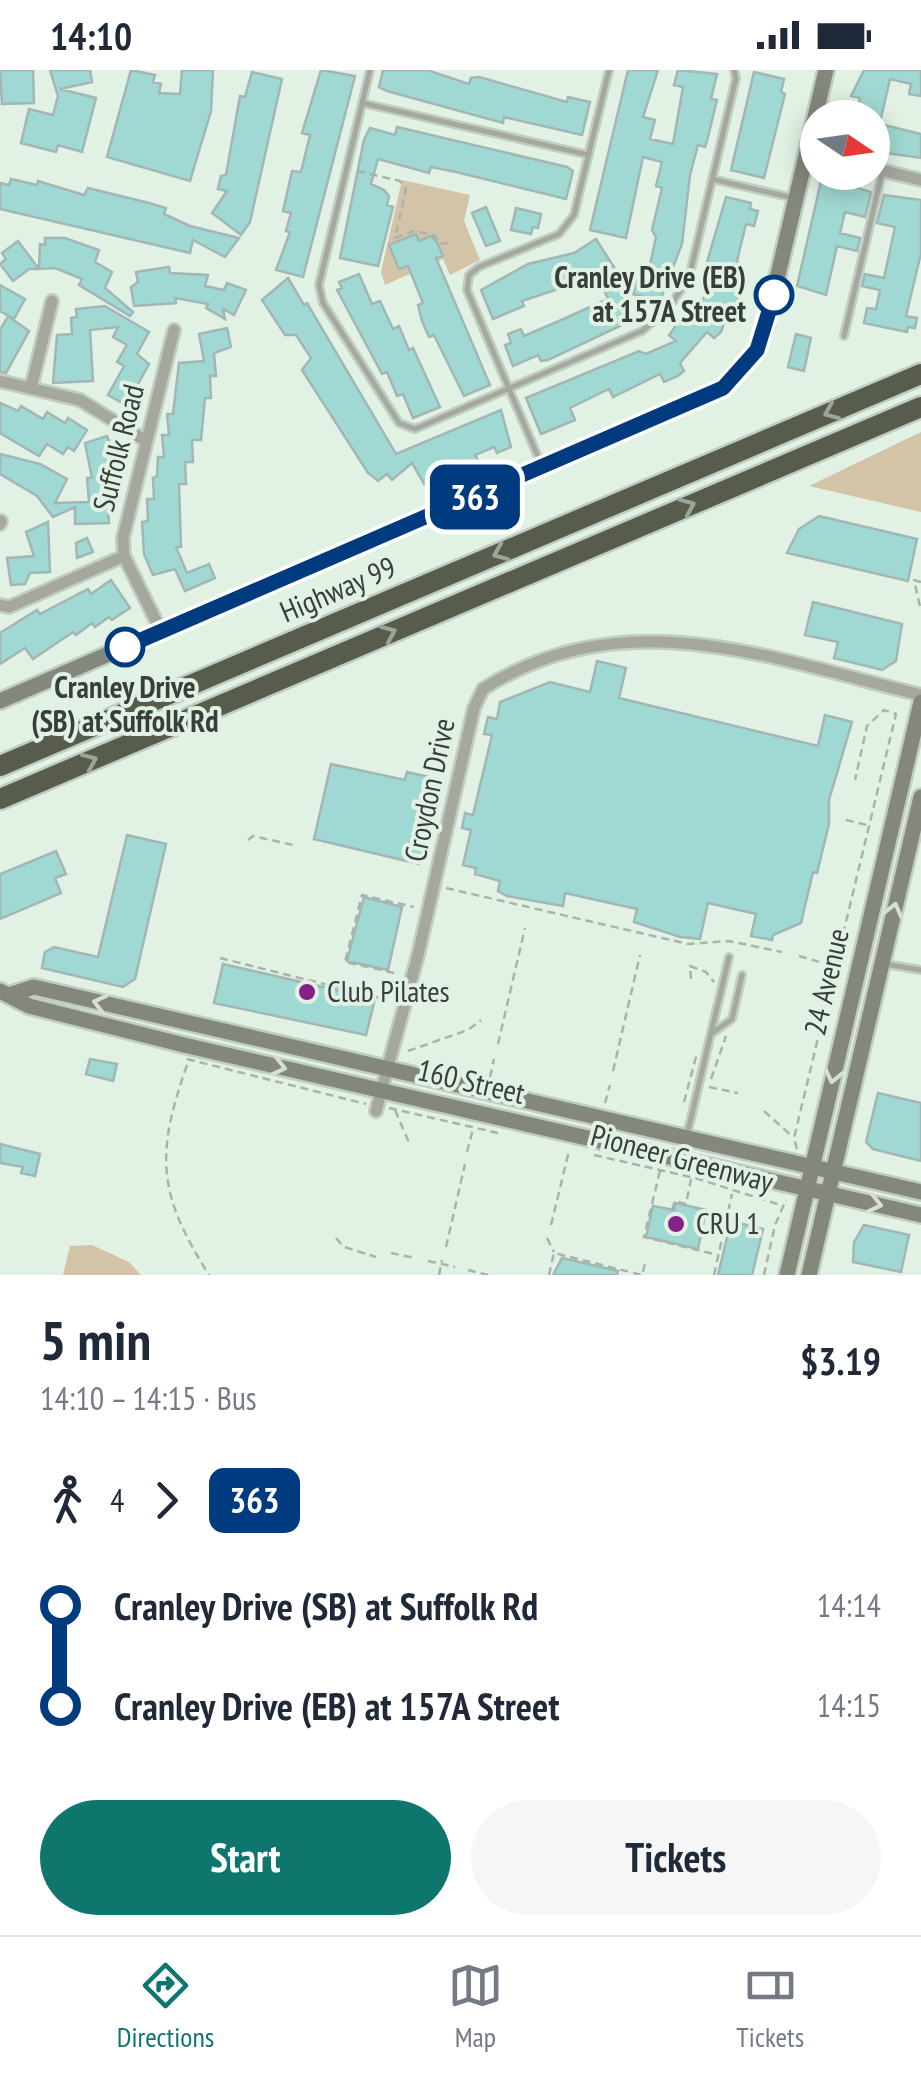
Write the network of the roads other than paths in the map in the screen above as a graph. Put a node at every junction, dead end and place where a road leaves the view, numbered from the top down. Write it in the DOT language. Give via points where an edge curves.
graph roads {
  1 [pos="370,70"];
  2 [pos="609,70"];
  3 [pos="734,70"];
  4 [pos="826,70"];
  5 [pos="821,100"];
  6 [pos="362,103"];
  7 [pos="589,155"];
  8 [pos="890,173"];
  9 [pos="712,179"];
  10 [pos="921,180"];
  11 [pos="800,187"];
  12 [pos="874,190"];
  13 [pos="796,198"];
  14 [pos="52,301"];
  15 [pos="174,330"];
  16 [pos="844,336"];
  17 [pos="921,374"];
  18 [pos="0,381"];
  19 [pos="31,388"];
  20 [pos="510,388"];
  21 [pos="921,407"];
  22 [pos="146,441"];
  23 [pos="543,468"];
  24 [pos="124,556"];
  25 [pos="0,605"];
  26 [pos="161,632"];
  27 [pos="921,699"];
  28 [pos="0,701"];
  29 [pos="0,766"];
  30 [pos="921,797"];
  31 [pos="0,799"];
  32 [pos="873,906"];
  33 [pos="729,957"];
  34 [pos="882,963"];
  35 [pos="921,970"];
  36 [pos="742,975"];
  37 [pos="6,993"];
  38 [pos="711,1034"];
  39 [pos="387,1068"];
  40 [pos="382,1090"];
  41 [pos="376,1111"];
  42 [pos="686,1138"];
  43 [pos="812,1166"];
  44 [pos="833,1171"];
  45 [pos="807,1188"];
  46 [pos="921,1192"];
  47 [pos="828,1193"];
  48 [pos="921,1215"];
  49 [pos="787,1275"];
  50 [pos="809,1275"];
  1 -- 6 [label="lane"];
  2 -- 7 [label="lane"];
  3 -- 9 [label="lane"];
  4 -- 5 [label="street"];
  6 -- 7 [label="lane"];
  6 -- 20 [label="lane" via="319,284 323,303 399,424 415,429"];
  7 -- 20 [label="lane" via="574,214 560,234 469,275 468,290"];
  8 -- 10 [label="street"];
  9 -- 13 [label="lane"];
  9 -- 20 [label="lane" via="690,278 668,309 642,331"];
  11 -- 13 [label="street"];
  12 -- 16 [label="lane"];
  13 -- 23 [label="street" via="766,326 739,375 674,413"];
  14 -- 19 [label="street"];
  15 -- 22 [label="street, Suffolk Road"];
  17 -- 29 [label="highway, Highway 99, one-way"];
  18 -- 19 [label="street"];
  19 -- 22 [label="street" via="80,400"];
  20 -- 23 [label="lane"];
  31 -- 21 [label="highway, Highway 99, one-way"];
  22 -- 24 [label="street, Suffolk Road"];
  23 -- 26 [label="street"];
  24 -- 25 [label="street" via="9,607"];
  24 -- 26 [label="street, Suffolk Road"];
  26 -- 28 [label="street"];
  27 -- 32 [label="street, 24 Avenue"];
  27 -- 39 [label="street, Croydon Drive" via="700,643 660,639 584,646 483,689"];
  34 -- 30 [label="street, 24 Avenue, one-way"];
  32 -- 34 [label="street"];
  32 -- 43 [label="street, 24 Avenue, one-way"];
  33 -- 38 [label="lane"];
  34 -- 35 [label="lane"];
  34 -- 44 [label="street, 24 Avenue"];
  36 -- 38 [label="lane" via="732,1019"];
  39 -- 37 [label="street, 160 Street, one-way" via="34,987"];
  37 -- 40 [label="street, 160 Street, one-way" via="30,1006"];
  38 -- 42 [label="lane"];
  39 -- 40 [label="street, Croydon Drive"];
  39 -- 42 [label="street, 160 Street"];
  40 -- 41 [label="street, Croydon Drive"];
  40 -- 45 [label="street, 160 Street"];
  42 -- 43 [label="street, 160 Street"];
  43 -- 44 [label="street, 160 Street"];
  43 -- 45 [label="street, 24 Avenue"];
  44 -- 46 [label="street, 160 Street"];
  44 -- 47 [label="street, 24 Avenue"];
  45 -- 47 [label="street, 160 Street"];
  45 -- 49 [label="street, 24 Avenue"];
  47 -- 48 [label="street, 160 Street, one-way"];
  47 -- 50 [label="street, 24 Avenue"];
}
